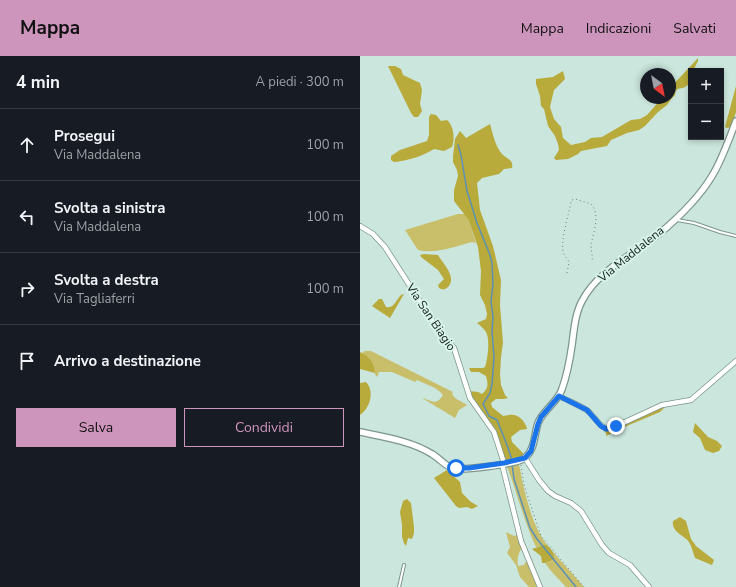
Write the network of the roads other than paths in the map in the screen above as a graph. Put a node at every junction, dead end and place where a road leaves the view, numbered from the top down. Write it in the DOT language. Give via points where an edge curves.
graph roads {
  1 [pos="736,121"];
  2 [pos="674,219"];
  3 [pos="360,226"];
  4 [pos="736,236"];
  5 [pos="736,361"];
  6 [pos="559,396"];
  7 [pos="360,432"];
  8 [pos="520,460"];
  9 [pos="504,463"];
  10 [pos="404,565"];
  11 [pos="398,587"];
  12 [pos="540,587"];
  13 [pos="649,587"];
  1 -- 2 [label="street, Via Maddalena" via="712,176 696,198"];
  2 -- 4 [label="lane"];
  2 -- 6 [label="street, Via Maddalena" via="651,240 618,262 585,296 577,314"];
  3 -- 9 [label="street, Via San Biagio" via="373,234 385,247 437,328 454,348 470,398 494,432"];
  5 -- 6 [label="street" via="691,400 662,405 610,429 601,426 587,410"];
  6 -- 8 [label="street, Via Maddalena" via="541,417 531,451"];
  7 -- 9 [label="street" via="406,443 432,454 453,468"];
  8 -- 9 [label="street"];
  8 -- 13 [label="street" via="548,491 581,511 602,545 630,565"];
  9 -- 12 [label="street, Via San Biagio" via="521,541"];
  10 -- 11 [label="lane"];
}
